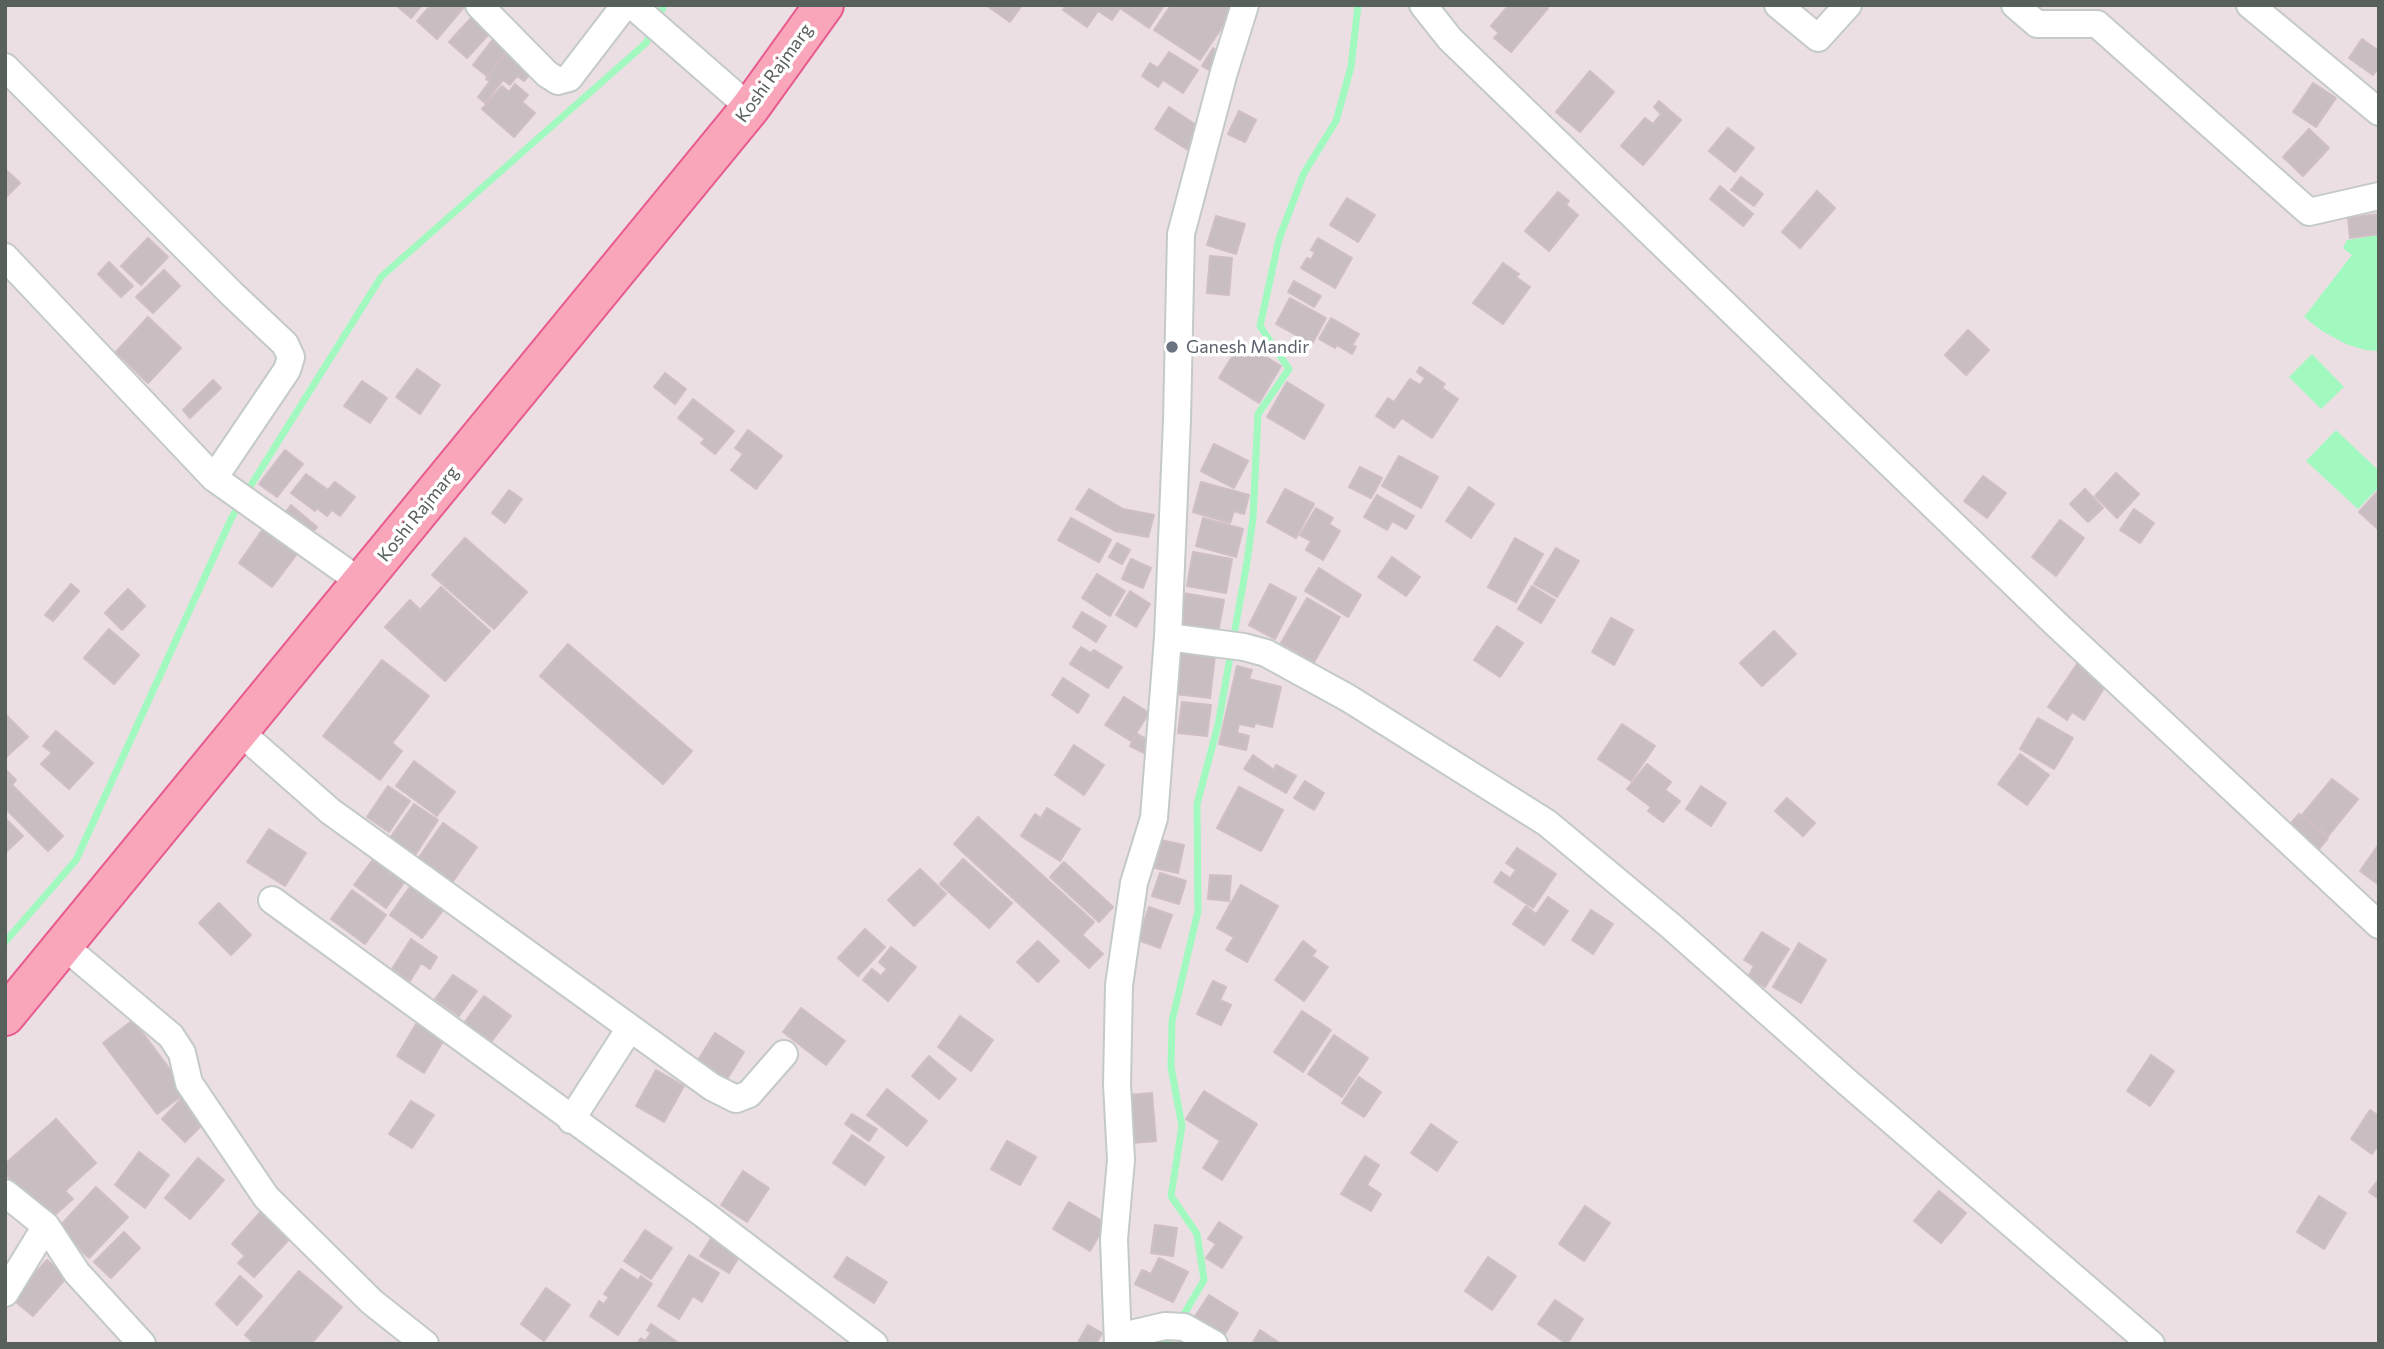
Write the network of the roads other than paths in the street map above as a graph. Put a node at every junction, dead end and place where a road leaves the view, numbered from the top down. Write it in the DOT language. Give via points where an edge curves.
graph roads {
  1 [pos="479,5"];
  2 [pos="824,5"];
  3 [pos="1245,5"];
  4 [pos="1423,5"];
  5 [pos="1778,5"];
  6 [pos="1847,5"];
  7 [pos="2015,5"];
  8 [pos="2250,5"];
  9 [pos="633,8"];
  10 [pos="5,68"];
  11 [pos="750,108"];
  12 [pos="2379,112"];
  13 [pos="2379,196"];
  14 [pos="5,257"];
  15 [pos="221,483"];
  16 [pos="362,583"];
  17 [pos="1168,638"];
  18 [pos="239,731"];
  19 [pos="272,900"];
  20 [pos="2379,925"];
  21 [pos="63,945"];
  22 [pos="5,1016"];
  23 [pos="630,1028"];
  24 [pos="784,1055"];
  25 [pos="571,1119"];
  26 [pos="5,1193"];
  27 [pos="46,1226"];
  28 [pos="5,1293"];
  29 [pos="1118,1340"];
  30 [pos="142,1344"];
  31 [pos="425,1344"];
  32 [pos="874,1344"];
  33 [pos="1214,1344"];
  34 [pos="2151,1344"];
  1 -- 9 [label="street" via="558,81 569,78"];
  2 -- 11 [label="main road, Koshi Rajmarg"];
  3 -- 17 [label="street" via="1181,234"];
  4 -- 20 [label="street" via="1450,39 2055,623"];
  5 -- 6 [label="street" via="1818,38"];
  7 -- 13 [label="street" via="2037,24 2097,24 2309,212"];
  8 -- 12 [label="street"];
  9 -- 11 [label="street"];
  10 -- 15 [label="street" via="285,344 291,357 287,370"];
  11 -- 16 [label="main road, Koshi Rajmarg"];
  14 -- 15 [label="street"];
  15 -- 16 [label="street"];
  16 -- 18 [label="main road, Koshi Rajmarg"];
  17 -- 29 [label="street" via="1154,818 1135,883 1119,985 1121,1160 1114,1239"];
  17 -- 34 [label="street" via="1266,653 1348,698 1547,823"];
  18 -- 21 [label="main road, Koshi Rajmarg"];
  18 -- 23 [label="street" via="330,811"];
  19 -- 25 [label="street"];
  21 -- 22 [label="main road, Koshi Rajmarg"];
  21 -- 31 [label="street" via="171,1036 189,1083 266,1197 372,1302"];
  23 -- 24 [label="street" via="736,1099 749,1094"];
  23 -- 25 [label="street"];
  25 -- 32 [label="street"];
  26 -- 27 [label="street"];
  27 -- 28 [label="street"];
  27 -- 30 [label="street" via="77,1273"];
  29 -- 33 [label="street" via="1175,1326"];
}
